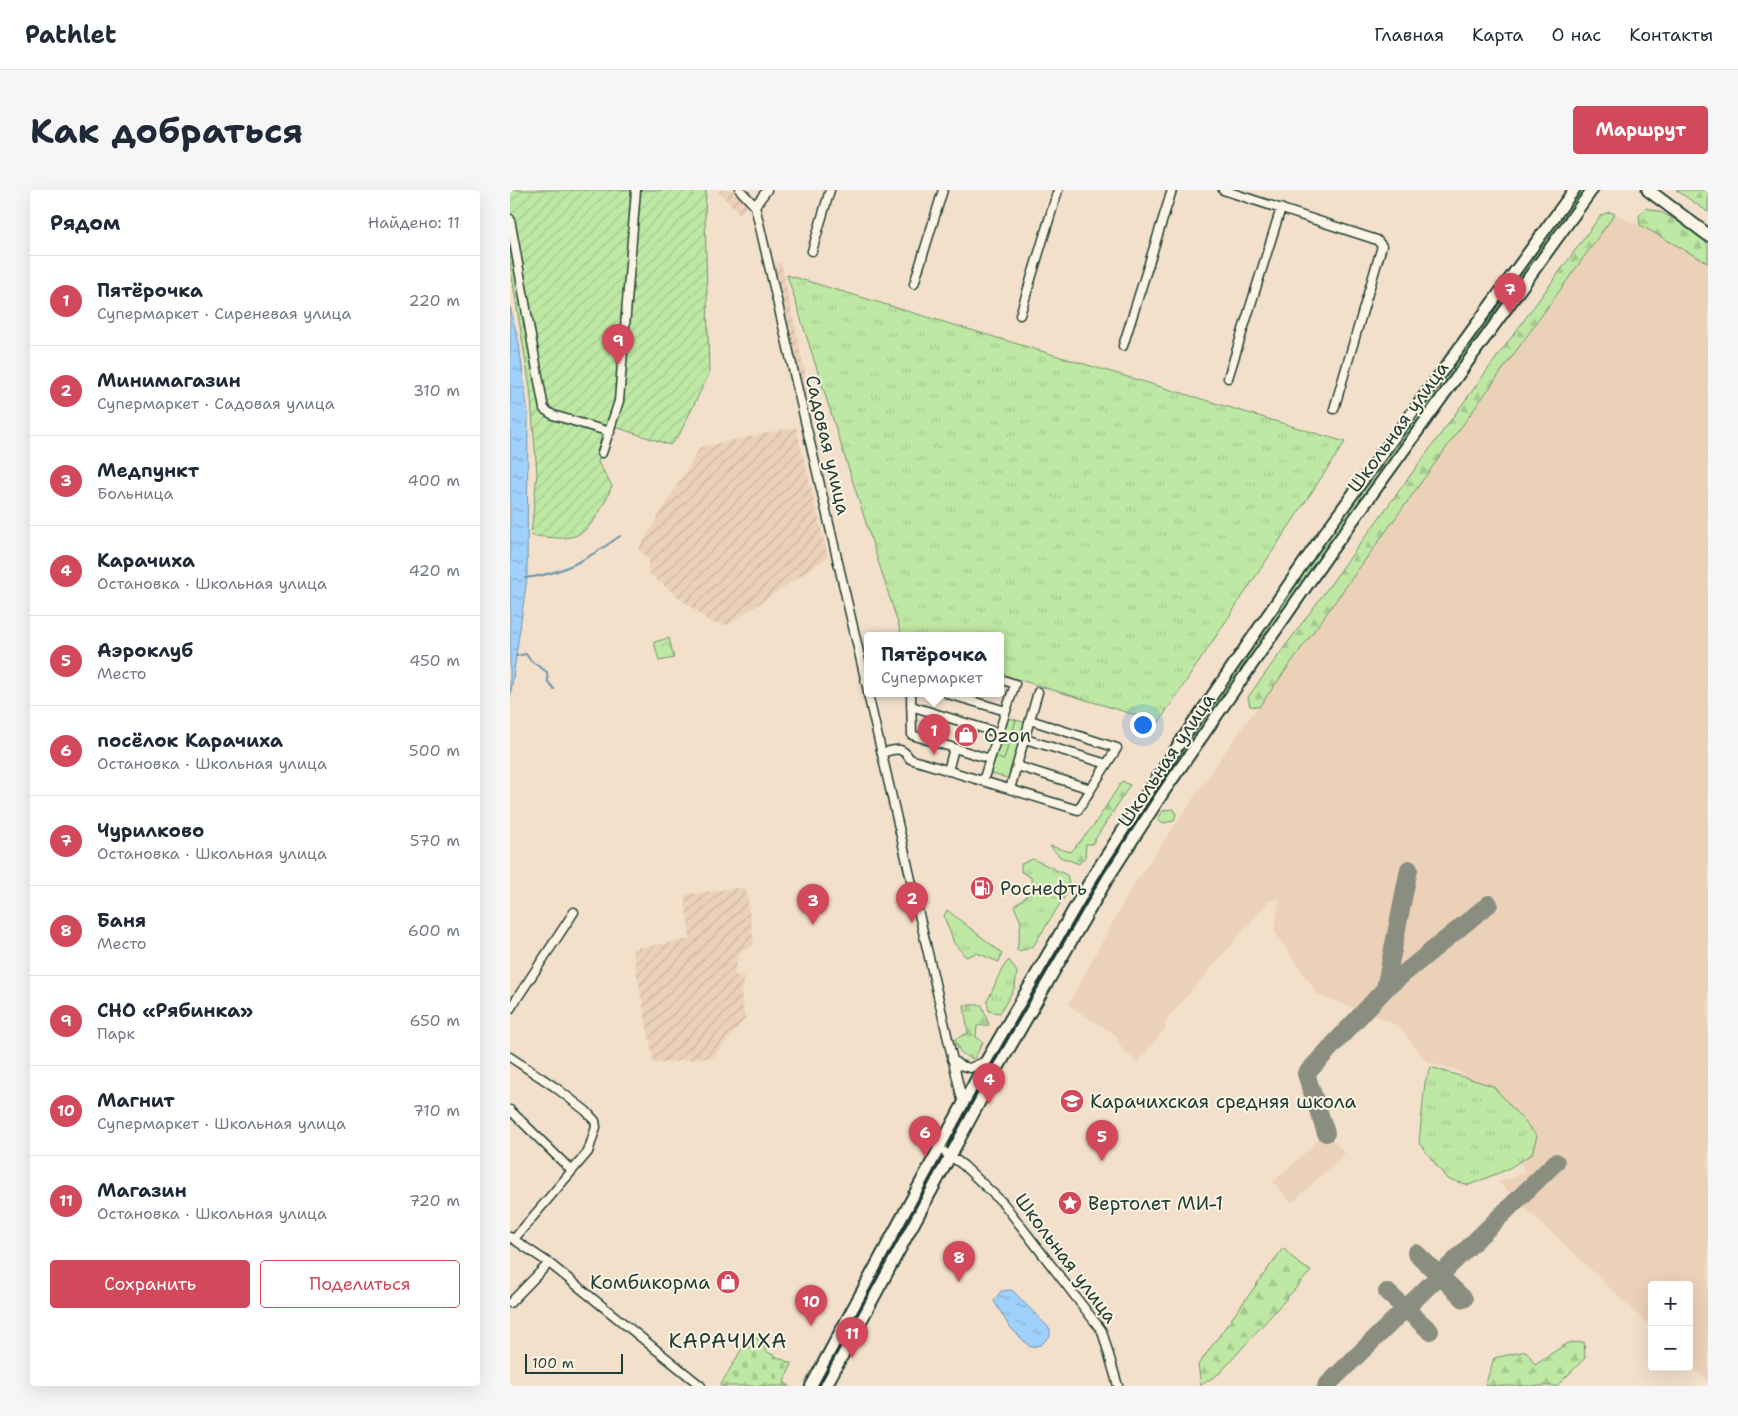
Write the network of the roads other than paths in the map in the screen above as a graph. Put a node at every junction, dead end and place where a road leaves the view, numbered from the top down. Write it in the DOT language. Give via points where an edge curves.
graph roads {
  1 [pos="636,190"];
  2 [pos="740,190"];
  3 [pos="767,190"];
  4 [pos="830,190"];
  5 [pos="943,190"];
  6 [pos="1058,190"];
  7 [pos="1172,190"];
  8 [pos="1223,190"];
  9 [pos="1574,190"];
  10 [pos="1644,190"];
  11 [pos="1648,190"];
  12 [pos="1592,191"];
  13 [pos="1660,194"];
  14 [pos="755,206"];
  15 [pos="1281,208"];
  16 [pos="510,219"];
  17 [pos="1708,225"];
  18 [pos="1708,235"];
  19 [pos="812,251"];
  20 [pos="914,284"];
  21 [pos="1020,315"];
  22 [pos="1123,346"];
  23 [pos="1228,378"];
  24 [pos="1334,409"];
  25 [pos="610,432"];
  26 [pos="602,453"];
  27 [pos="864,674"];
  28 [pos="1004,680"];
  29 [pos="1038,692"];
  30 [pos="869,697"];
  31 [pos="911,697"];
  32 [pos="958,697"];
  33 [pos="911,706"];
  34 [pos="1006,711"];
  35 [pos="1030,720"];
  36 [pos="998,733"];
  37 [pos="912,735"];
  38 [pos="1025,739"];
  39 [pos="954,748"];
  40 [pos="905,750"];
  41 [pos="882,752"];
  42 [pos="990,759"];
  43 [pos="1107,764"];
  44 [pos="1017,766"];
  45 [pos="948,771"];
  46 [pos="983,781"];
  47 [pos="1010,789"];
  48 [pos="1091,789"];
  49 [pos="1093,876"];
  50 [pos="1105,883"];
  51 [pos="574,912"];
  52 [pos="510,1008"];
  53 [pos="510,1057"];
  54 [pos="952,1059"];
  55 [pos="986,1061"];
  56 [pos="963,1104"];
  57 [pos="510,1110"];
  58 [pos="975,1111"];
  59 [pos="939,1148"];
  60 [pos="951,1155"];
  61 [pos="572,1170"];
  62 [pos="512,1238"];
  63 [pos="549,1263"];
  64 [pos="510,1304"];
  65 [pos="702,1386"];
  66 [pos="811,1386"];
  67 [pos="826,1386"];
  68 [pos="1118,1386"];
  1 -- 25 [label="street" via="619,401"];
  2 -- 14 [label="street"];
  3 -- 14 [label="street"];
  4 -- 19 [label="street"];
  5 -- 20 [label="street"];
  6 -- 21 [label="street"];
  7 -- 22 [label="street"];
  8 -- 15 [label="street"];
  9 -- 49 [label="main road, Школьная улица" via="1318,542 1177,746"];
  10 -- 13 [label="main road"];
  11 -- 13 [label="highway"];
  12 -- 50 [label="main road, Школьная улица" via="1331,551 1163,793"];
  13 -- 17 [label="highway"];
  13 -- 18 [label="highway"];
  14 -- 27 [label="street, Садовая улица"];
  15 -- 23 [label="street"];
  15 -- 24 [label="street" via="1378,240 1382,246"];
  16 -- 25 [label="street" via="544,409"];
  25 -- 26 [label="street"];
  28 -- 34 [label="street" via="1015,684"];
  29 -- 35 [label="street"];
  30 -- 41 [label="street, Садовая улица"];
  31 -- 33 [label="street"];
  32 -- 34 [label="street"];
  33 -- 36 [label="street"];
  33 -- 37 [label="street"];
  34 -- 36 [label="street"];
  35 -- 38 [label="street"];
  35 -- 43 [label="street" via="1117,748"];
  36 -- 42 [label="street"];
  37 -- 39 [label="street"];
  37 -- 40 [label="street"];
  38 -- 43 [label="street"];
  38 -- 44 [label="street"];
  39 -- 42 [label="street"];
  39 -- 45 [label="street"];
  40 -- 41 [label="street"];
  40 -- 45 [label="street" via="910,759"];
  41 -- 54 [label="street, Садовая улица"];
  42 -- 46 [label="street"];
  43 -- 48 [label="street"];
  44 -- 47 [label="street"];
  44 -- 48 [label="street"];
  45 -- 46 [label="street"];
  46 -- 47 [label="street"];
  47 -- 48 [label="street" via="1078,810"];
  49 -- 50 [label="main road"];
  49 -- 55 [label="main road, Школьная улица"];
  50 -- 58 [label="main road, Школьная улица"];
  51 -- 52 [label="street"];
  53 -- 61 [label="street" via="555,1087 595,1121 596,1128 588,1152"];
  54 -- 55 [label="street" via="970,1068"];
  54 -- 56 [label="street, Садовая улица"];
  55 -- 56 [label="main road, Школьная улица"];
  56 -- 58 [label="main road"];
  56 -- 59 [label="main road, Школьная улица"];
  57 -- 61 [label="street"];
  58 -- 60 [label="main road, Школьная улица"];
  59 -- 60 [label="street, Школьная улица"];
  59 -- 66 [label="main road, Школьная улица"];
  60 -- 67 [label="main road, Школьная улица"];
  60 -- 68 [label="street, Школьная улица" via="1002,1203 1102,1331"];
  61 -- 62 [label="street"];
  62 -- 63 [label="street"];
  63 -- 64 [label="street"];
  63 -- 65 [label="street"];
}
